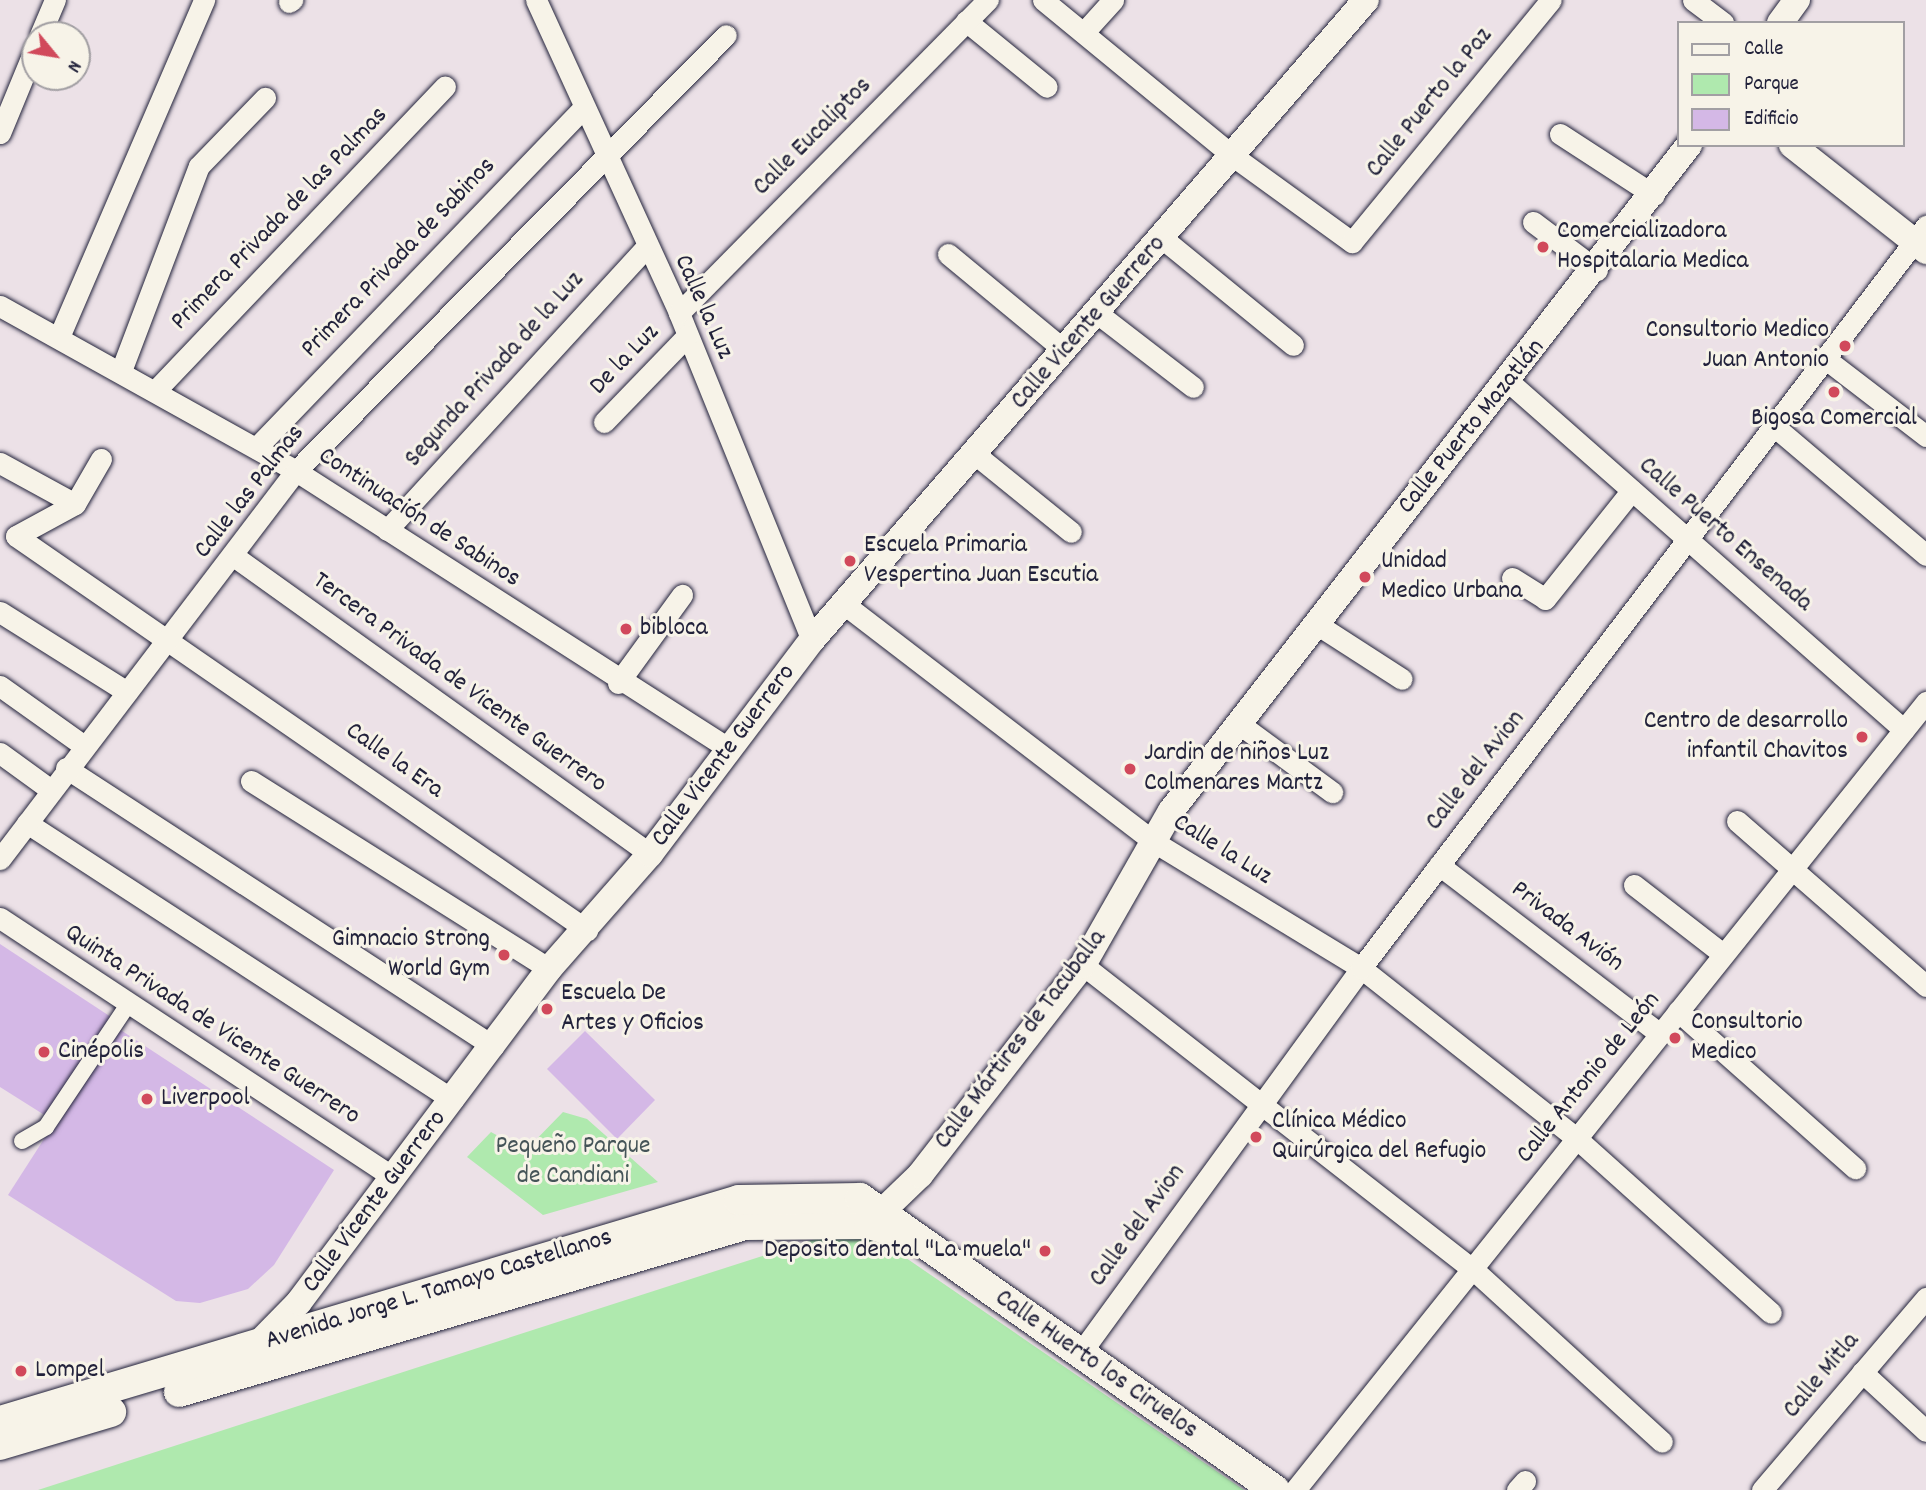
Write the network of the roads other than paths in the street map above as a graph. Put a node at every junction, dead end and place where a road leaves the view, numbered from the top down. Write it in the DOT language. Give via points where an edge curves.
graph roads {
  1 [pos="55,0"];
  2 [pos="204,0"];
  3 [pos="536,0"];
  4 [pos="988,0"];
  5 [pos="1043,0"];
  6 [pos="1114,0"];
  7 [pos="1366,0"];
  8 [pos="1551,0"];
  9 [pos="1693,0"];
  10 [pos="46,21"];
  11 [pos="966,21"];
  12 [pos="1720,21"];
  13 [pos="1085,31"];
  14 [pos="726,35"];
  15 [pos="21,82"];
  16 [pos="445,86"];
  17 [pos="1047,87"];
  18 [pos="265,98"];
  19 [pos="584,107"];
  20 [pos="0,133"];
  21 [pos="1560,134"];
  22 [pos="1688,147"];
  23 [pos="1795,147"];
  24 [pos="1233,156"];
  25 [pos="607,160"];
  26 [pos="1654,195"];
  27 [pos="1533,222"];
  28 [pos="1162,238"];
  29 [pos="1922,240"];
  30 [pos="645,248"];
  31 [pos="948,254"];
  32 [pos="1597,270"];
  33 [pos="0,306"];
  34 [pos="679,313"];
  35 [pos="1097,313"];
  36 [pos="687,336"];
  37 [pos="60,337"];
  38 [pos="1293,345"];
  39 [pos="1065,350"];
  40 [pos="1827,360"];
  41 [pos="121,371"];
  42 [pos="1509,382"];
  43 [pos="1193,387"];
  44 [pos="156,390"];
  45 [pos="604,422"];
  46 [pos="1775,427"];
  47 [pos="1926,436"];
  48 [pos="256,447"];
  49 [pos="976,455"];
  50 [pos="101,459"];
  51 [pos="0,463"];
  52 [pos="296,471"];
  53 [pos="1632,490"];
  54 [pos="75,505"];
  55 [pos="387,530"];
  56 [pos="1071,532"];
  57 [pos="1689,541"];
  58 [pos="1926,555"];
  59 [pos="235,558"];
  60 [pos="1512,578"];
  61 [pos="682,595"];
  62 [pos="844,604"];
  63 [pos="0,612"];
  64 [pos="1315,622"];
  65 [pos="170,638"];
  66 [pos="812,640"];
  67 [pos="1402,679"];
  68 [pos="618,683"];
  69 [pos="0,686"];
  70 [pos="127,692"];
  71 [pos="1926,702"];
  72 [pos="1238,723"];
  73 [pos="1905,730"];
  74 [pos="84,746"];
  75 [pos="728,748"];
  76 [pos="0,753"];
  77 [pos="66,768"];
  78 [pos="251,781"];
  79 [pos="51,790"];
  80 [pos="1332,792"];
  81 [pos="1738,821"];
  82 [pos="27,823"];
  83 [pos="1154,842"];
  84 [pos="650,855"];
  85 [pos="0,859"];
  86 [pos="1439,865"];
  87 [pos="1792,867"];
  88 [pos="1634,885"];
  89 [pos="0,918"];
  90 [pos="587,930"];
  91 [pos="1723,954"];
  92 [pos="1083,965"];
  93 [pos="1361,968"];
  94 [pos="549,969"];
  95 [pos="1926,986"];
  96 [pos="129,1003"];
  97 [pos="1678,1011"];
  98 [pos="1660,1034"];
  99 [pos="492,1046"];
  100 [pos="453,1100"];
  101 [pos="1258,1108"];
  102 [pos="1575,1137"];
  103 [pos="22,1140"];
  104 [pos="1855,1168"];
  105 [pos="394,1178"];
  106 [pos="875,1217"];
  107 [pos="1475,1271"];
  108 [pos="531,1275"];
  109 [pos="1926,1298"];
  110 [pos="1771,1313"];
  111 [pos="255,1346"];
  112 [pos="1079,1355"];
  113 [pos="1862,1372"];
  114 [pos="240,1374"];
  115 [pos="0,1422"];
  116 [pos="1926,1431"];
  117 [pos="1662,1442"];
  118 [pos="0,1445"];
  119 [pos="1275,1490"];
  120 [pos="1296,1490"];
  121 [pos="1762,1490"];
  1 -- 10 [label="street"];
  2 -- 37 [label="street"];
  3 -- 19 [label="street, Calle la Luz"];
  4 -- 11 [label="street, Calle Eucaliptos"];
  5 -- 13 [label="street"];
  6 -- 13 [label="street"];
  7 -- 24 [label="street, Calle Vicente Guerrero"];
  8 -- 24 [label="street, Calle Puerto la Paz" via="1352,242"];
  9 -- 12 [label="street"];
  11 -- 17 [label="street"];
  11 -- 34 [label="street, Calle Eucaliptos"];
  13 -- 24 [label="street"];
  14 -- 25 [label="street, Calle las Palmas"];
  15 -- 20 [label="street"];
  16 -- 44 [label="street, Primera Privada de las Palmas"];
  18 -- 41 [label="street" via="199,166"];
  19 -- 25 [label="street, Calle la Luz"];
  19 -- 48 [label="street, Primera Privada de Sabinos"];
  21 -- 26 [label="street"];
  22 -- 26 [label="street, Calle Puerto Mazatlán"];
  23 -- 29 [label="street"];
  24 -- 28 [label="street, Calle Vicente Guerrero"];
  25 -- 30 [label="street, Calle la Luz"];
  25 -- 52 [label="street, Calle las Palmas"];
  26 -- 32 [label="street, Calle Puerto Mazatlán"];
  27 -- 32 [label="street"];
  28 -- 35 [label="street, Calle Vicente Guerrero"];
  28 -- 38 [label="street"];
  29 -- 40 [label="street, Calle del Avion"];
  30 -- 34 [label="street, Calle la Luz"];
  30 -- 55 [label="street, Segunda Privada de la Luz"];
  31 -- 39 [label="street"];
  32 -- 42 [label="street, Calle Puerto Mazatlán"];
  33 -- 37 [label="street, Continuación de Sabinos"];
  34 -- 36 [label="street, Calle la Luz"];
  35 -- 39 [label="street, Calle Vicente Guerrero"];
  35 -- 43 [label="street"];
  36 -- 45 [label="street, De la Luz"];
  36 -- 66 [label="street, Calle la Luz"];
  37 -- 41 [label="street, Continuación de Sabinos"];
  39 -- 49 [label="street, Calle Vicente Guerrero"];
  40 -- 46 [label="street, Calle del Avion"];
  40 -- 47 [label="street"];
  41 -- 44 [label="street, Continuación de Sabinos"];
  42 -- 53 [label="street, Calle Puerto Ensenada"];
  42 -- 64 [label="street, Calle Puerto Mazatlán"];
  44 -- 48 [label="street, Continuación de Sabinos"];
  46 -- 57 [label="street, Calle del Avion"];
  46 -- 58 [label="street"];
  48 -- 52 [label="street, Continuación de Sabinos"];
  49 -- 56 [label="street"];
  49 -- 62 [label="street, Calle Vicente Guerrero"];
  50 -- 54 [label="street"];
  51 -- 54 [label="street"];
  52 -- 55 [label="street, Continuación de Sabinos"];
  52 -- 59 [label="street, Calle las Palmas"];
  53 -- 57 [label="street, Calle Puerto Ensenada"];
  53 -- 60 [label="street" via="1545,599"];
  54 -- 65 [label="street, Calle la Era" via="16,536"];
  55 -- 68 [label="street, Continuación de Sabinos"];
  57 -- 73 [label="street, Calle Puerto Ensenada"];
  57 -- 86 [label="street, Calle del Avion"];
  59 -- 65 [label="street, Calle las Palmas"];
  59 -- 84 [label="street, Tercera Privada de Vicente Guerrero"];
  61 -- 68 [label="street"];
  62 -- 66 [label="street, Calle Vicente Guerrero"];
  62 -- 83 [label="street, Calle la Luz"];
  63 -- 70 [label="street"];
  64 -- 67 [label="street"];
  64 -- 72 [label="street, Calle Puerto Mazatlán"];
  65 -- 70 [label="street, Calle las Palmas"];
  65 -- 90 [label="street, Calle la Era"];
  66 -- 75 [label="street, Calle Vicente Guerrero"];
  68 -- 75 [label="street, Continuación de Sabinos"];
  69 -- 74 [label="street"];
  70 -- 74 [label="street, Calle las Palmas"];
  71 -- 73 [label="street, Calle Antonio de León"];
  72 -- 80 [label="street"];
  72 -- 83 [label="street, Calle Puerto Mazatlán"];
  73 -- 87 [label="street, Calle Antonio de León"];
  74 -- 77 [label="street, Calle las Palmas"];
  75 -- 84 [label="street, Calle Vicente Guerrero"];
  76 -- 79 [label="street"];
  77 -- 79 [label="street, Calle las Palmas"];
  77 -- 99 [label="street"];
  78 -- 94 [label="street"];
  79 -- 82 [label="street, Calle las Palmas"];
  81 -- 87 [label="street"];
  82 -- 85 [label="street, Calle las Palmas"];
  82 -- 100 [label="street"];
  83 -- 92 [label="street, Calle Mártires de Tacuballa"];
  83 -- 93 [label="street, Calle la Luz"];
  84 -- 90 [label="street, Calle Vicente Guerrero"];
  86 -- 93 [label="street, Calle del Avion"];
  86 -- 98 [label="street, Privada Avión"];
  87 -- 91 [label="street, Calle Antonio de León"];
  87 -- 95 [label="street"];
  88 -- 91 [label="street"];
  89 -- 96 [label="street, Quinta Privada de Vicente Guerrero"];
  90 -- 94 [label="street, Calle Vicente Guerrero"];
  91 -- 97 [label="street, Calle Antonio de León"];
  92 -- 101 [label="street"];
  92 -- 106 [label="street, Calle Mártires de Tacuballa" via="920,1175"];
  93 -- 101 [label="street, Calle del Avion"];
  93 -- 102 [label="street, Calle la Luz"];
  94 -- 99 [label="street, Calle Vicente Guerrero"];
  96 -- 103 [label="street" via="46,1127"];
  96 -- 105 [label="street, Quinta Privada de Vicente Guerrero"];
  97 -- 98 [label="street, Calle Antonio de León"];
  97 -- 104 [label="street"];
  98 -- 102 [label="street, Calle Antonio de León"];
  99 -- 100 [label="street, Calle Vicente Guerrero"];
  100 -- 105 [label="street, Calle Vicente Guerrero"];
  101 -- 107 [label="street"];
  101 -- 112 [label="street, Calle del Avion"];
  102 -- 107 [label="street, Calle Antonio de León"];
  102 -- 110 [label="street, Calle la Luz"];
  105 -- 111 [label="street, Calle Vicente Guerrero" via="299,1302"];
  106 -- 108 [label="main road, Avenida Jorge L. Tamayo Castellanos" via="860,1198 739,1200"];
  106 -- 112 [label="main road, Calle Huerto los Ciruelos" via="919,1238"];
  107 -- 117 [label="street"];
  107 -- 120 [label="street, Calle Antonio de León"];
  108 -- 111 [label="main road, Avenida Jorge L. Tamayo Castellanos"];
  108 -- 114 [label="main road, Avenida Jorge L. Tamayo Castellanos"];
  109 -- 113 [label="street, Calle Mitla"];
  111 -- 114 [label="street, Calle Vicente Guerrero"];
  111 -- 115 [label="main road, Avenida Jorge L. Tamayo Castellanos"];
  112 -- 119 [label="main road, Calle Huerto los Ciruelos"];
  113 -- 116 [label="street"];
  113 -- 121 [label="street, Calle Mitla"];
  114 -- 118 [label="main road, Avenida Jorge L. Tamayo Castellanos"];
}
